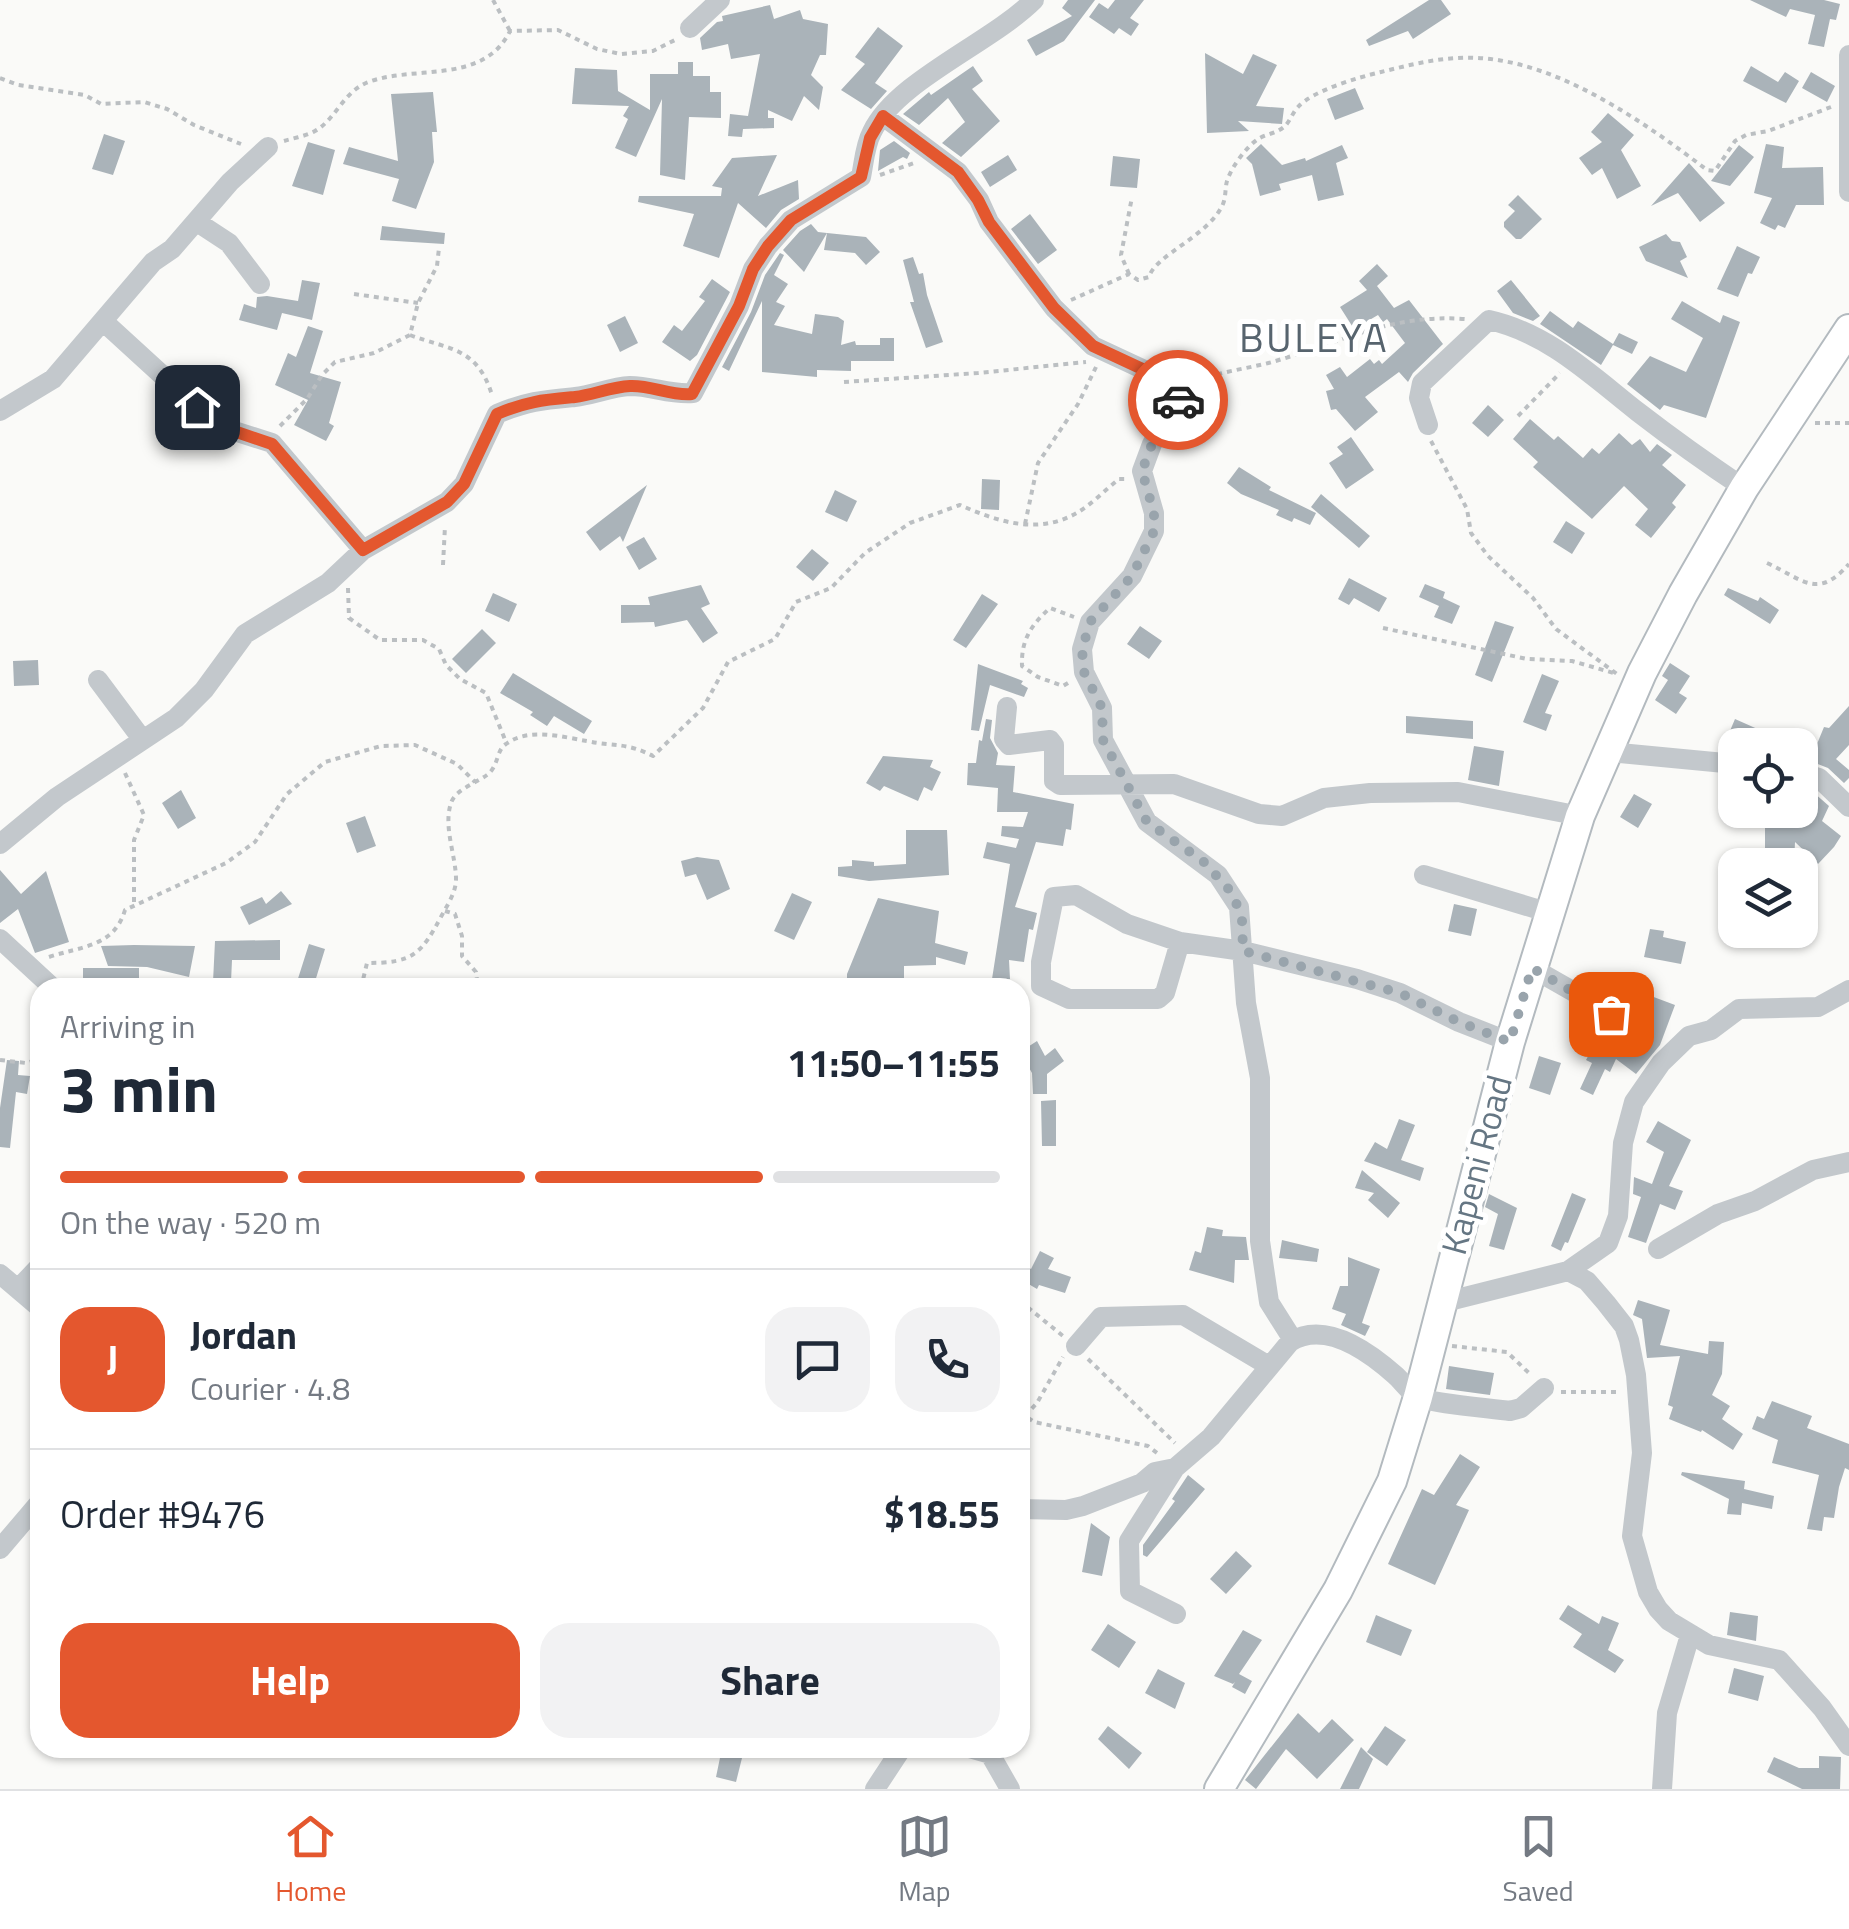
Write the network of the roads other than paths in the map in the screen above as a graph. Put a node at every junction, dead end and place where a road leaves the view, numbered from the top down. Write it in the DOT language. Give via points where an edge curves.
graph roads {
  1 [pos="720,0"];
  2 [pos="1034,0"];
  3 [pos="690,28"];
  4 [pos="1849,56"];
  5 [pos="1847,101"];
  6 [pos="883,116"];
  7 [pos="268,147"];
  8 [pos="1849,192"];
  9 [pos="197,222"];
  10 [pos="260,284"];
  11 [pos="104,322"];
  12 [pos="1849,329"];
  13 [pos="0,410"];
  14 [pos="1428,425"];
  15 [pos="1744,488"];
  16 [pos="363,550"];
  17 [pos="98,680"];
  18 [pos="1007,707"];
  19 [pos="142,740"];
  20 [pos="1609,752"];
  21 [pos="1718,762"];
  22 [pos="1818,778"];
  23 [pos="1126,784"];
  24 [pos="1849,806"];
  25 [pos="1580,816"];
  26 [pos="0,844"];
  27 [pos="1424,875"];
  28 [pos="1550,913"];
  29 [pos="0,938"];
  30 [pos="1180,942"];
  31 [pos="1243,951"];
  32 [pos="1532,968"];
  33 [pos="43,978"];
  34 [pos="1849,990"];
  35 [pos="1611,1014"];
  36 [pos="1510,1042"];
  37 [pos="1849,1162"];
  38 [pos="1658,1249"];
  39 [pos="1568,1271"];
  40 [pos="0,1274"];
  41 [pos="30,1276"];
  42 [pos="19,1288"];
  43 [pos="30,1298"];
  44 [pos="1441,1302"];
  45 [pos="1293,1340"];
  46 [pos="1076,1346"];
  47 [pos="1269,1366"];
  48 [pos="1544,1388"];
  49 [pos="1418,1397"];
  50 [pos="1175,1468"];
  51 [pos="1030,1509"];
  52 [pos="30,1514"];
  53 [pos="0,1549"];
  54 [pos="1176,1614"];
  55 [pos="1690,1635"];
  56 [pos="1849,1746"];
  57 [pos="895,1758"];
  58 [pos="992,1758"];
  59 [pos="875,1789"];
  60 [pos="1010,1789"];
  61 [pos="1218,1789"];
  62 [pos="1662,1789"];
  1 -- 3 [label="street"];
  2 -- 6 [label="street" via="911,88"];
  4 -- 5 [label="street"];
  5 -- 8 [label="street"];
  6 -- 16 [label="street" via="861,177 791,220 768,246 692,394 626,386 534,400 497,414 464,484 447,502"];
  6 -- 23 [label="street" via="958,172 1054,308 1103,354 1181,387 1142,479 1154,531 1132,576 1090,622 1082,650 1084,672 1102,708 1103,740"];
  7 -- 9 [label="street"];
  9 -- 10 [label="street" via="228,243"];
  9 -- 11 [label="street"];
  11 -- 13 [label="street" via="52,379"];
  11 -- 16 [label="street" via="228,429 272,444"];
  12 -- 15 [label="main road, Kapeni Road"];
  14 -- 15 [label="street" via="1419,398 1422,383 1489,320 1574,360"];
  15 -- 20 [label="main road, Kapeni Road" via="1642,673"];
  16 -- 19 [label="street" via="328,583 245,634 190,706"];
  17 -- 19 [label="street"];
  18 -- 23 [label="street" via="1004,740 1050,740 1060,785"];
  19 -- 26 [label="street"];
  20 -- 21 [label="street"];
  20 -- 25 [label="main road, Kapeni Road"];
  22 -- 24 [label="street"];
  23 -- 25 [label="street" via="1174,784 1282,816 1324,798 1458,792"];
  23 -- 31 [label="street" via="1150,826 1226,883 1242,920"];
  25 -- 28 [label="main road, Kapeni Road"];
  27 -- 28 [label="street"];
  28 -- 32 [label="main road, Kapeni Road"];
  29 -- 33 [label="street"];
  30 -- 30 [label="street" via="1128,924 1076,895 1054,898 1041,986 1069,999 1158,999"];
  30 -- 31 [label="street"];
  31 -- 36 [label="street" via="1400,993"];
  31 -- 45 [label="street" via="1262,1116 1260,1242 1269,1302"];
  32 -- 35 [label="street"];
  32 -- 36 [label="main road, Kapeni Road"];
  34 -- 39 [label="street" via="1818,1007 1740,1009 1689,1036 1661,1063 1634,1102 1608,1243"];
  36 -- 44 [label="main road, Kapeni Road"];
  37 -- 38 [label="street" via="1796,1178"];
  39 -- 44 [label="street"];
  39 -- 55 [label="street" via="1586,1281 1624,1326 1638,1392 1642,1463 1632,1536 1648,1592"];
  40 -- 42 [label="street"];
  41 -- 42 [label="street"];
  42 -- 43 [label="street"];
  44 -- 49 [label="main road, Kapeni Road"];
  45 -- 47 [label="street"];
  45 -- 49 [label="street" via="1314,1334 1353,1345"];
  46 -- 47 [label="street" via="1101,1318 1183,1315"];
  47 -- 50 [label="street" via="1232,1414"];
  48 -- 49 [label="street" via="1510,1411"];
  49 -- 61 [label="main road, Kapeni Road" via="1365,1540"];
  50 -- 51 [label="street" via="1083,1506"];
  50 -- 54 [label="street" via="1129,1541 1130,1592"];
  52 -- 53 [label="street"];
  55 -- 56 [label="street" via="1779,1660"];
  55 -- 62 [label="street" via="1667,1713"];
  57 -- 59 [label="street"];
  58 -- 60 [label="street"];
}
